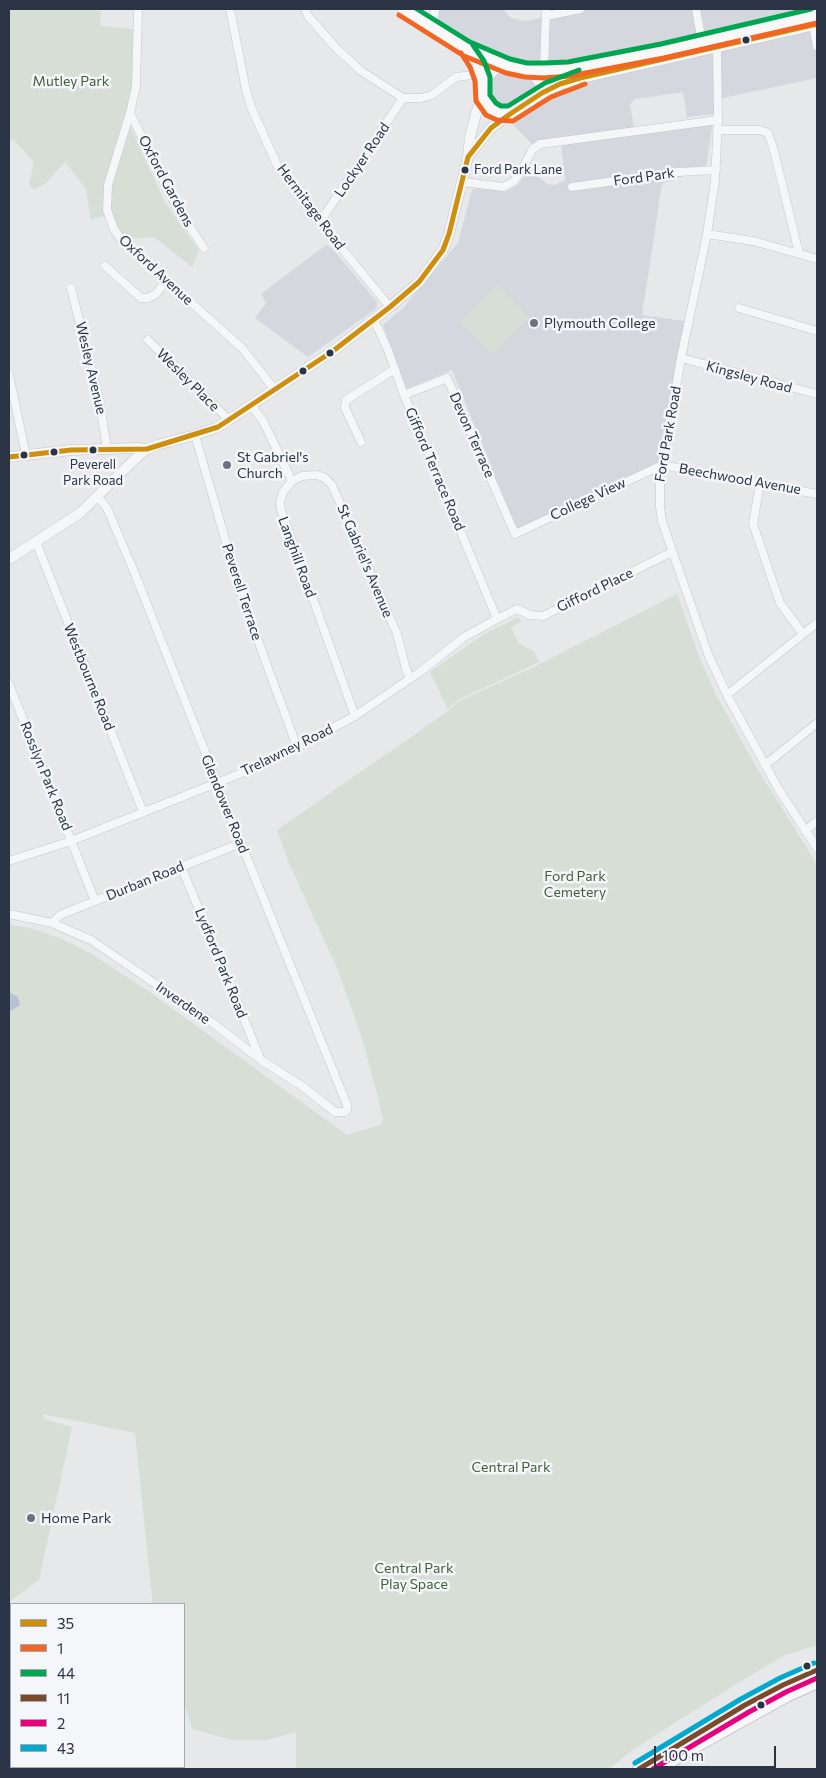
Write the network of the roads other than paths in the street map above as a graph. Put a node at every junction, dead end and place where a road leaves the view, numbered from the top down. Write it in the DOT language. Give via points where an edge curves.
graph roads {
  1 [pos="138,9"];
  2 [pos="230,9"];
  3 [pos="305,9"];
  4 [pos="403,9"];
  5 [pos="435,9"];
  6 [pos="580,9"];
  7 [pos="696,9"];
  8 [pos="546,13"];
  9 [pos="810,18"];
  10 [pos="433,28"];
  11 [pos="702,42"];
  12 [pos="716,43"];
  13 [pos="817,46"];
  14 [pos="467,49"];
  15 [pos="508,66"];
  16 [pos="526,70"];
  17 [pos="544,71"];
  18 [pos="482,77"];
  19 [pos="542,93"];
  20 [pos="482,97"];
  21 [pos="403,98"];
  22 [pos="130,113"];
  23 [pos="510,114"];
  24 [pos="718,120"];
  25 [pos="717,130"];
  26 [pos="468,156"];
  27 [pos="716,170"];
  28 [pos="463,182"];
  29 [pos="572,187"];
  30 [pos="320,222"];
  31 [pos="707,234"];
  32 [pos="204,248"];
  33 [pos="799,253"];
  34 [pos="817,259"];
  35 [pos="105,266"];
  36 [pos="166,281"];
  37 [pos="71,288"];
  38 [pos="390,307"];
  39 [pos="739,308"];
  40 [pos="374,320"];
  41 [pos="817,331"];
  42 [pos="148,340"];
  43 [pos="681,358"];
  44 [pos="395,368"];
  45 [pos="9,376"];
  46 [pos="275,390"];
  47 [pos="817,394"];
  48 [pos="404,396"];
  49 [pos="251,405"];
  50 [pos="229,420"];
  51 [pos="196,435"];
  52 [pos="361,442"];
  53 [pos="152,447"];
  54 [pos="107,450"];
  55 [pos="26,455"];
  56 [pos="9,457"];
  57 [pos="662,465"];
  58 [pos="292,481"];
  59 [pos="760,483"];
  60 [pos="817,494"];
  61 [pos="98,497"];
  62 [pos="515,534"];
  63 [pos="36,542"];
  64 [pos="672,552"];
  65 [pos="9,559"];
  66 [pos="517,609"];
  67 [pos="497,618"];
  68 [pos="817,623"];
  69 [pos="803,634"];
  70 [pos="410,678"];
  71 [pos="9,684"];
  72 [pos="727,695"];
  73 [pos="355,716"];
  74 [pos="817,723"];
  75 [pos="297,747"];
  76 [pos="765,765"];
  77 [pos="217,783"];
  78 [pos="143,812"];
  79 [pos="817,821"];
  80 [pos="805,831"];
  81 [pos="71,841"];
  82 [pos="241,843"];
  83 [pos="817,848"];
  84 [pos="9,862"];
  85 [pos="181,866"];
  86 [pos="96,901"];
  87 [pos="9,914"];
  88 [pos="52,923"];
  89 [pos="261,1060"];
  90 [pos="345,1112"];
  91 [pos="817,1670"];
  92 [pos="817,1682"];
  93 [pos="639,1769"];
  94 [pos="658,1769"];
  1 -- 22 [label="street, Oxford Avenue" via="136,86"];
  2 -- 30 [label="street, Hermitage Road" via="252,108 277,165"];
  3 -- 21 [label="street" via="336,48 361,71"];
  4 -- 10 [label="main road"];
  5 -- 10 [label="street"];
  6 -- 8 [label="street"];
  7 -- 11 [label="street"];
  8 -- 17 [label="street"];
  9 -- 12 [label="main road"];
  9 -- 13 [label="street"];
  10 -- 14 [label="main road"];
  11 -- 12 [label="main road"];
  11 -- 17 [label="main road" via="578,68"];
  12 -- 19 [label="main road" via="560,84"];
  12 -- 24 [label="street, Ford Park Road"];
  14 -- 15 [label="main road"];
  14 -- 18 [label="main road"];
  15 -- 16 [label="main road"];
  15 -- 18 [label="main road"];
  16 -- 17 [label="main road"];
  16 -- 19 [label="main road" via="536,76"];
  18 -- 20 [label="main road"];
  18 -- 21 [label="street" via="456,77 432,95"];
  19 -- 23 [label="main road"];
  20 -- 23 [label="main road" via="491,109"];
  20 -- 26 [label="street"];
  21 -- 30 [label="street, Lockyer Road"];
  22 -- 32 [label="street, Oxford Gardens" via="177,208"];
  22 -- 36 [label="street, Oxford Avenue" via="108,185 107,210 123,242"];
  23 -- 26 [label="street" via="491,128"];
  24 -- 25 [label="street, Ford Park Road"];
  24 -- 28 [label="street" via="540,144 532,150 513,182 503,187"];
  25 -- 27 [label="street, Ford Park Road"];
  25 -- 33 [label="street" via="760,130 768,133"];
  26 -- 28 [label="street"];
  27 -- 29 [label="street, Ford Park"];
  27 -- 31 [label="street, Ford Park Road"];
  28 -- 38 [label="street" via="443,250 419,282"];
  30 -- 38 [label="street, Hermitage Road"];
  31 -- 33 [label="street"];
  31 -- 43 [label="street, Ford Park Road"];
  33 -- 34 [label="street"];
  35 -- 36 [label="street" via="141,298 156,294"];
  36 -- 46 [label="street, Oxford Avenue" via="242,348"];
  37 -- 54 [label="street, Wesley Avenue" via="100,403"];
  38 -- 40 [label="street"];
  39 -- 41 [label="street"];
  40 -- 44 [label="street, Gifford Terrace Road"];
  40 -- 46 [label="street"];
  42 -- 50 [label="street, Wesley Place"];
  43 -- 47 [label="street, Kingsley Road"];
  43 -- 57 [label="street, Ford Park Road"];
  44 -- 48 [label="street, Gifford Terrace Road"];
  44 -- 52 [label="street" via="346,400 345,408"];
  45 -- 55 [label="street"];
  46 -- 49 [label="street"];
  48 -- 62 [label="street, Devon Terrace" via="447,378"];
  48 -- 67 [label="street, Gifford Terrace Road"];
  49 -- 50 [label="street"];
  49 -- 58 [label="street" via="263,421"];
  50 -- 51 [label="street"];
  51 -- 53 [label="street"];
  51 -- 75 [label="street, Peverell Terrace" via="241,594"];
  53 -- 54 [label="street"];
  53 -- 61 [label="street" via="127,466"];
  54 -- 55 [label="street"];
  55 -- 56 [label="street"];
  57 -- 59 [label="street, Beechwood Avenue"];
  57 -- 62 [label="street, College View"];
  57 -- 64 [label="street, Ford Park Road" via="658,493 662,521"];
  58 -- 70 [label="street, St Gabriel's Avenue" via="302,476 317,475 332,484 396,634"];
  58 -- 73 [label="street, Langhill Road" via="283,492 281,510"];
  59 -- 60 [label="street, Beechwood Avenue"];
  59 -- 69 [label="street" via="753,524 780,603"];
  61 -- 63 [label="street"];
  61 -- 77 [label="street, Glendower Road" via="107,508 135,574"];
  63 -- 65 [label="street"];
  63 -- 78 [label="street, Westbourne Road"];
  64 -- 66 [label="street, Gifford Place" via="543,616"];
  64 -- 72 [label="street, Ford Park Road" via="706,650"];
  66 -- 67 [label="street, Trelawney Road"];
  67 -- 70 [label="street, Trelawney Road" via="464,637"];
  68 -- 69 [label="street"];
  69 -- 72 [label="street"];
  70 -- 73 [label="street, Trelawney Road"];
  71 -- 81 [label="street, Rosslyn Park Road"];
  72 -- 76 [label="street, Ford Park Road"];
  73 -- 75 [label="street, Trelawney Road"];
  74 -- 76 [label="street"];
  75 -- 77 [label="street, Trelawney Road"];
  76 -- 80 [label="street, Ford Park Road"];
  77 -- 78 [label="street, Trelawney Road"];
  77 -- 82 [label="street, Glendower Road"];
  78 -- 81 [label="street, Trelawney Road"];
  79 -- 80 [label="street"];
  80 -- 83 [label="street, Ford Park Road"];
  81 -- 84 [label="street, Trelawney Road"];
  81 -- 86 [label="street, Rosslyn Park Road"];
  82 -- 85 [label="street, Durban Road"];
  82 -- 90 [label="street, Glendower Road" via="347,1104"];
  85 -- 86 [label="street, Durban Road"];
  85 -- 89 [label="street, Lydford Park Road"];
  86 -- 88 [label="street, Durban Road" via="60,915"];
  87 -- 88 [label="street, Inverdene"];
  88 -- 89 [label="street, Inverdene" via="91,940"];
  89 -- 90 [label="street, Inverdene" via="335,1112"];
  91 -- 93 [label="main road" via="745,1706"];
  92 -- 94 [label="main road" via="788,1695"];
}
